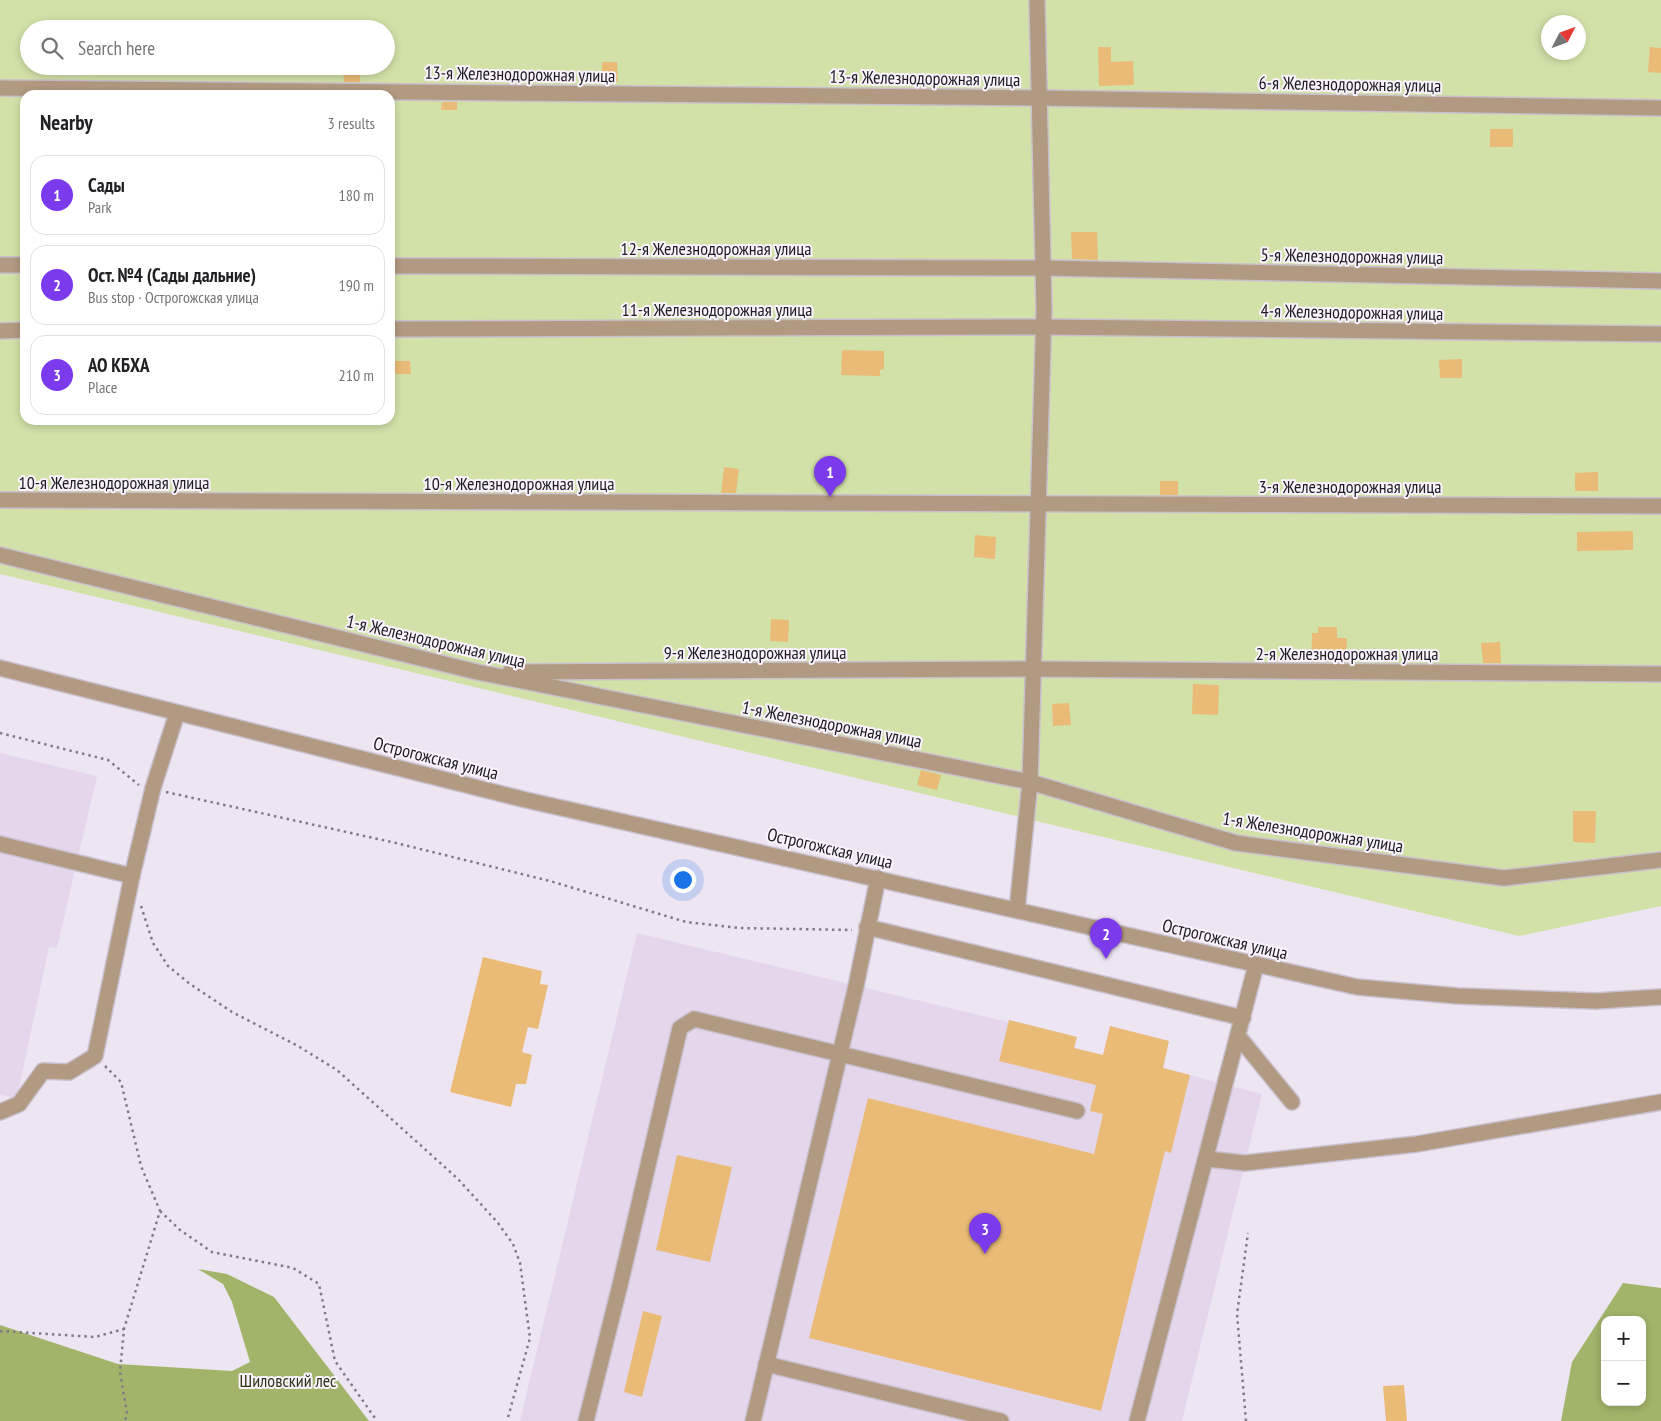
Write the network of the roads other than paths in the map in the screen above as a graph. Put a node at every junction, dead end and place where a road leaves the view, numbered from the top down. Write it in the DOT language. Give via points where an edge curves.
graph roads {
  1 [pos="1037,0"];
  2 [pos="0,88"];
  3 [pos="208,90"];
  4 [pos="395,92"];
  5 [pos="1039,98"];
  6 [pos="1661,108"];
  7 [pos="0,265"];
  8 [pos="20,265"];
  9 [pos="395,266"];
  10 [pos="1043,268"];
  11 [pos="1661,281"];
  12 [pos="1043,327"];
  13 [pos="395,329"];
  14 [pos="20,330"];
  15 [pos="0,331"];
  16 [pos="1661,334"];
  17 [pos="0,500"];
  18 [pos="1038,503"];
  19 [pos="1661,506"];
  20 [pos="0,555"];
  21 [pos="0,668"];
  22 [pos="1033,669"];
  23 [pos="477,672"];
  24 [pos="1661,674"];
  25 [pos="177,713"];
  26 [pos="1030,782"];
  27 [pos="0,844"];
  28 [pos="1661,860"];
  29 [pos="132,876"];
  30 [pos="878,878"];
  31 [pos="1017,910"];
  32 [pos="867,927"];
  33 [pos="1256,966"];
  34 [pos="1661,997"];
  35 [pos="1243,1018"];
  36 [pos="1238,1036"];
  37 [pos="840,1053"];
  38 [pos="1292,1102"];
  39 [pos="1661,1102"];
  40 [pos="1077,1111"];
  41 [pos="0,1112"];
  42 [pos="1207,1159"];
  43 [pos="766,1364"];
  44 [pos="586,1421"];
  45 [pos="753,1421"];
  46 [pos="1001,1421"];
  47 [pos="1137,1421"];
  1 -- 5 [label="street"];
  2 -- 3 [label="street, 13-я Железнодорожная улица"];
  4 -- 5 [label="street, 13-я Железнодорожная улица"];
  5 -- 6 [label="street, 6-я Железнодорожная улица"];
  5 -- 10 [label="street"];
  7 -- 8 [label="street"];
  9 -- 10 [label="street, 12-я Железнодорожная улица"];
  10 -- 11 [label="street, 5-я Железнодорожная улица"];
  10 -- 12 [label="street"];
  12 -- 13 [label="street, 11-я Железнодорожная улица"];
  12 -- 16 [label="street, 4-я Железнодорожная улица"];
  12 -- 18 [label="street"];
  14 -- 15 [label="street"];
  17 -- 18 [label="street, 10-я Железнодорожная улица"];
  18 -- 19 [label="street, 3-я Железнодорожная улица"];
  18 -- 22 [label="street"];
  20 -- 23 [label="street, 1-я Железнодорожная улица"];
  21 -- 25 [label="street, Острогожская улица"];
  22 -- 23 [label="street, 9-я Железнодорожная улица"];
  22 -- 24 [label="street, 2-я Железнодорожная улица"];
  22 -- 26 [label="street"];
  23 -- 26 [label="street, 1-я Железнодорожная улица"];
  25 -- 29 [label="street" via="151,794"];
  25 -- 30 [label="street, Острогожская улица" via="526,800"];
  26 -- 28 [label="street, 1-я Железнодорожная улица" via="1236,843 1504,878"];
  26 -- 31 [label="street"];
  27 -- 29 [label="street"];
  29 -- 41 [label="street" via="95,1056 70,1072 43,1071 19,1104"];
  30 -- 31 [label="street, Острогожская улица"];
  30 -- 32 [label="street"];
  31 -- 33 [label="street, Острогожская улица"];
  32 -- 35 [label="street"];
  32 -- 37 [label="street"];
  33 -- 34 [label="street, Острогожская улица" via="1357,987 1458,996 1596,1001"];
  33 -- 35 [label="street"];
  35 -- 36 [label="street"];
  36 -- 38 [label="street"];
  36 -- 42 [label="street"];
  37 -- 40 [label="street"];
  37 -- 43 [label="street"];
  37 -- 44 [label="street" via="694,1019 680,1028"];
  39 -- 42 [label="street" via="1417,1144 1244,1164"];
  42 -- 47 [label="street"];
  43 -- 45 [label="street"];
  43 -- 46 [label="street"];
}
